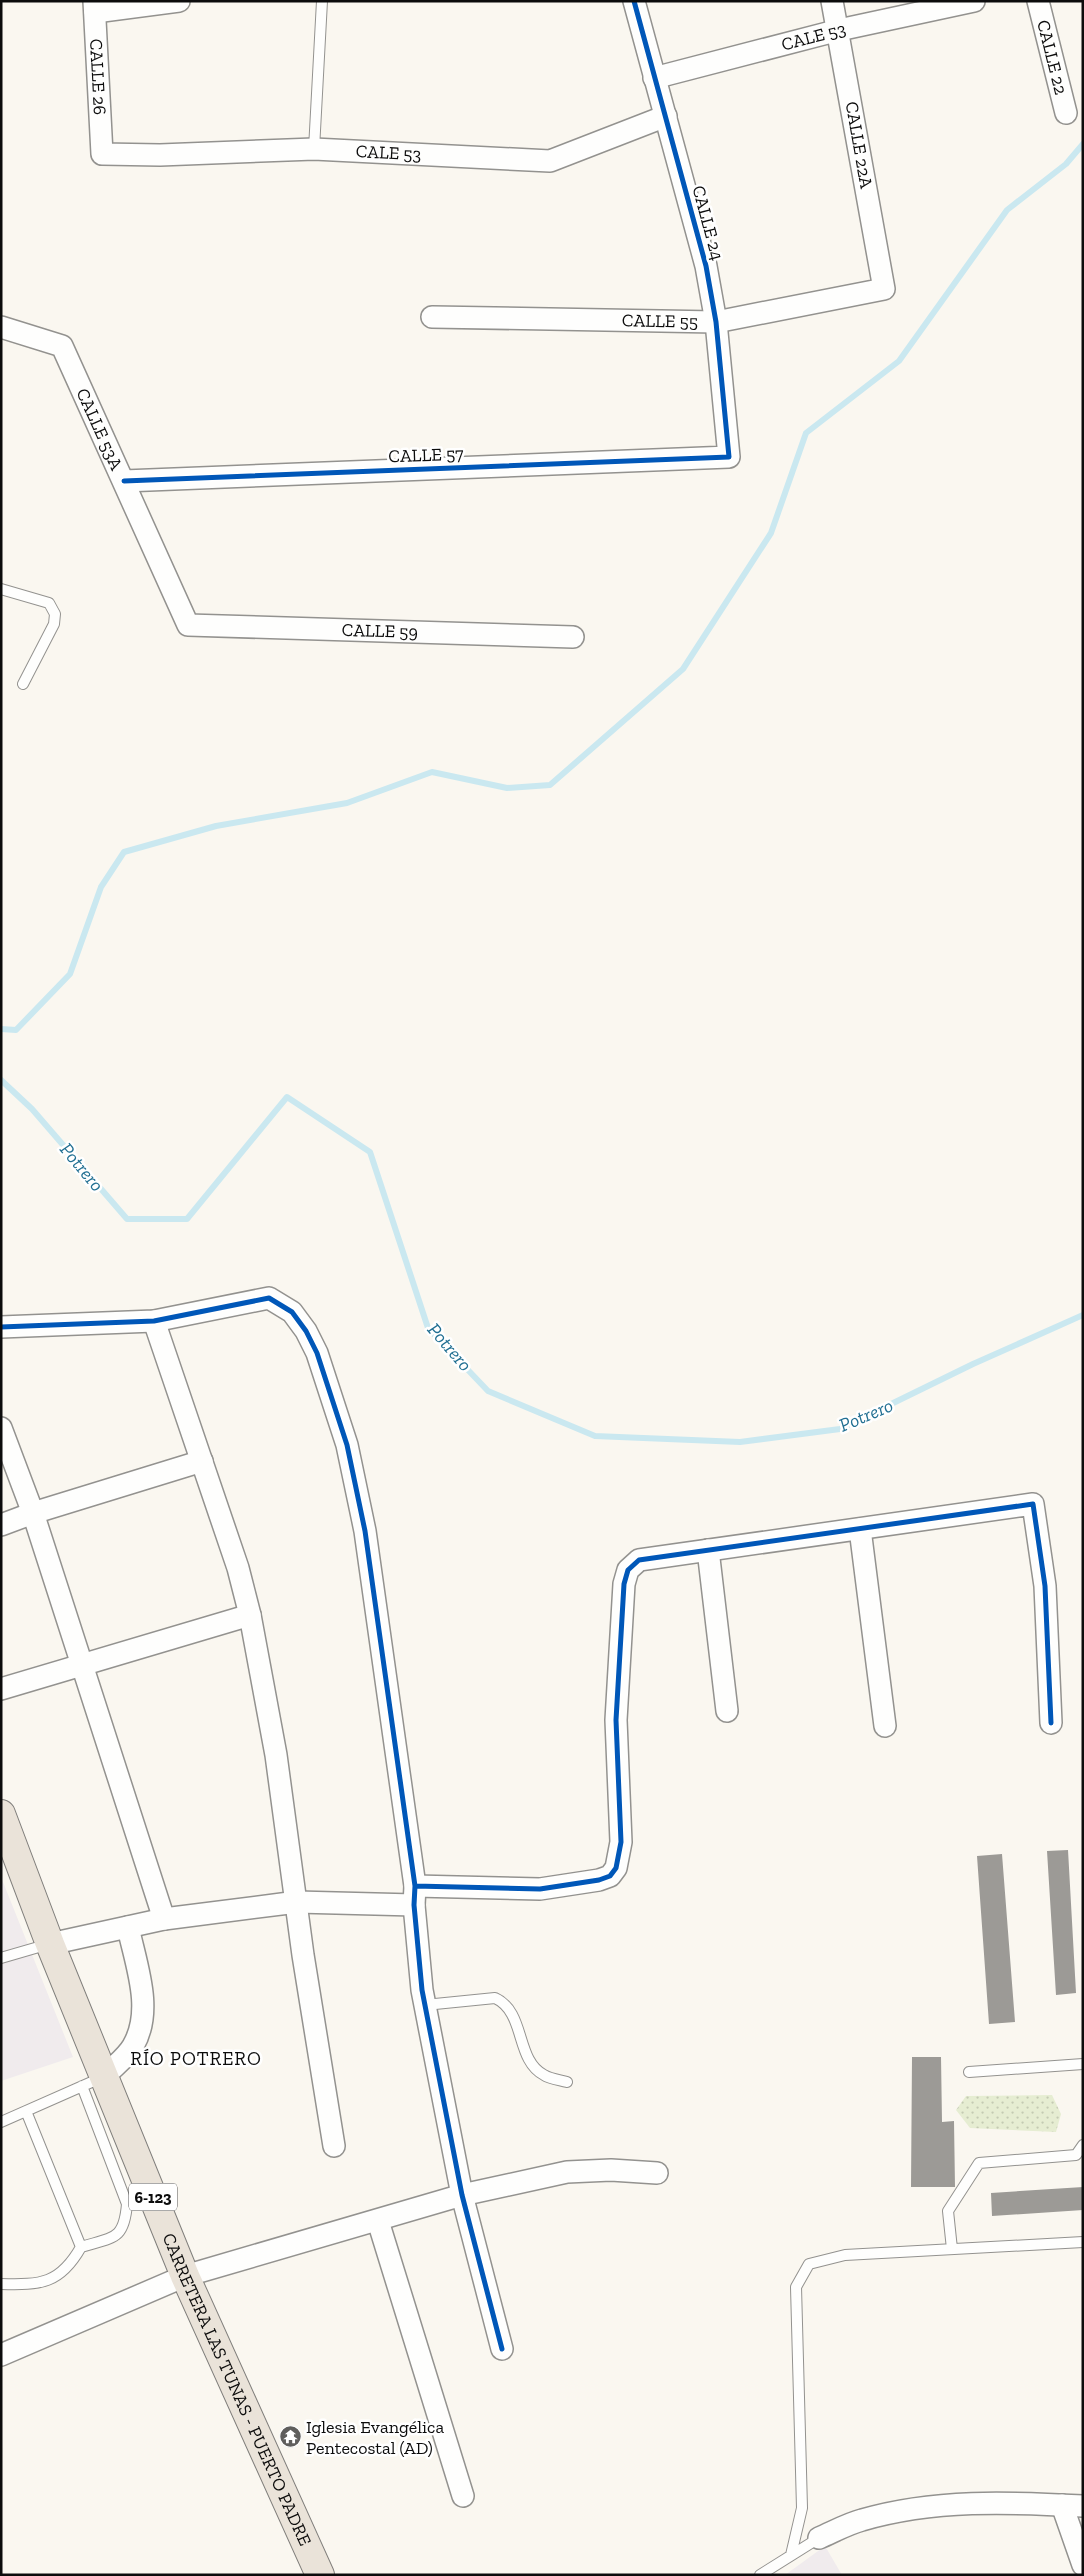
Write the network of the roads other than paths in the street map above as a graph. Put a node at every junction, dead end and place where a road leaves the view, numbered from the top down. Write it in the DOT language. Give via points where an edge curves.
graph roads {
  1 [pos="179,1"];
  2 [pos="322,1"];
  3 [pos="634,1"];
  4 [pos="832,1"];
  5 [pos="974,1"];
  6 [pos="1038,1"];
  7 [pos="95,7"];
  8 [pos="839,30"];
  9 [pos="654,78"];
  10 [pos="1066,113"];
  11 [pos="666,116"];
  12 [pos="314,149"];
  13 [pos="102,154"];
  14 [pos="884,289"];
  15 [pos="432,317"];
  16 [pos="716,322"];
  17 [pos="1,327"];
  18 [pos="729,457"];
  19 [pos="124,481"];
  20 [pos="1,589"];
  21 [pos="188,625"];
  22 [pos="573,637"];
  23 [pos="23,684"];
  24 [pos="154,1321"];
  25 [pos="1,1327"];
  26 [pos="1,1428"];
  27 [pos="202,1461"];
  28 [pos="33,1512"];
  29 [pos="1,1525"];
  30 [pos="860,1529"];
  31 [pos="708,1550"];
  32 [pos="250,1615"];
  33 [pos="80,1665"];
  34 [pos="1,1689"];
  35 [pos="727,1711"];
  36 [pos="1051,1723"];
  37 [pos="884,1726"];
  38 [pos="1,1814"];
  39 [pos="415,1895"];
  40 [pos="297,1902"];
  41 [pos="164,1919"];
  42 [pos="128,1927"];
  43 [pos="50,1944"];
  44 [pos="1,1958"];
  45 [pos="425,2005"];
  46 [pos="1083,2064"];
  47 [pos="969,2072"];
  48 [pos="93,2082"];
  49 [pos="567,2082"];
  50 [pos="26,2111"];
  51 [pos="1,2122"];
  52 [pos="1083,2145"];
  53 [pos="334,2146"];
  54 [pos="657,2173"];
  55 [pos="462,2195"];
  56 [pos="378,2221"];
  57 [pos="1083,2242"];
  58 [pos="81,2247"];
  59 [pos="952,2249"];
  60 [pos="185,2276"];
  61 [pos="1,2284"];
  62 [pos="502,2349"];
  63 [pos="1,2354"];
  64 [pos="463,2496"];
  65 [pos="1073,2505"];
  66 [pos="820,2538"];
  67 [pos="791,2555"];
  68 [pos="1083,2565"];
  69 [pos="320,2575"];
  70 [pos="760,2575"];
  1 -- 7 [label="street"];
  2 -- 12 [label="lane"];
  3 -- 9 [label="street, CALLE 24"];
  4 -- 8 [label="street, CALLE 22A"];
  5 -- 8 [label="street, CALE 53"];
  6 -- 10 [label="street, CALLE 22"];
  7 -- 13 [label="street, CALLE 26"];
  8 -- 9 [label="street, CALE 53"];
  8 -- 14 [label="street, CALLE 22A"];
  9 -- 11 [label="street, CALLE 24"];
  11 -- 12 [label="street, CALE 53" via="550,161"];
  11 -- 16 [label="street, CALLE 24" via="706,266"];
  12 -- 13 [label="street, CALE 53"];
  14 -- 16 [label="street, CALLE 55"];
  15 -- 16 [label="street, CALLE 55"];
  16 -- 18 [label="street, CALLE 24"];
  17 -- 19 [label="street, CALLE 53A" via="62,346"];
  18 -- 19 [label="street, CALLE 57"];
  19 -- 21 [label="street, CALLE 53A"];
  20 -- 23 [label="lane" via="49,603 56,614"];
  21 -- 22 [label="street, CALLE 59"];
  24 -- 25 [label="street"];
  24 -- 27 [label="street"];
  24 -- 39 [label="street" via="269,1298 292,1312 310,1338 347,1445 365,1531"];
  26 -- 28 [label="street"];
  27 -- 28 [label="street"];
  27 -- 32 [label="street" via="238,1568"];
  28 -- 29 [label="street"];
  28 -- 33 [label="street"];
  30 -- 31 [label="street"];
  30 -- 36 [label="street" via="1033,1504 1045,1586"];
  30 -- 37 [label="street"];
  31 -- 35 [label="street"];
  31 -- 39 [label="street" via="639,1560 628,1570 624,1584 616,1720 621,1842 616,1868 610,1876 540,1889"];
  32 -- 33 [label="street"];
  32 -- 40 [label="street" via="276,1756"];
  33 -- 34 [label="street"];
  33 -- 41 [label="street"];
  38 -- 43 [label="main road, CARRETERA LAS TUNAS - PUERTO PADRE / 6-123"];
  39 -- 40 [label="street"];
  39 -- 45 [label="street"];
  40 -- 41 [label="street"];
  40 -- 53 [label="street"];
  41 -- 42 [label="street"];
  42 -- 43 [label="street"];
  42 -- 48 [label="street" via="143,2001 142,2026 132,2048"];
  43 -- 44 [label="lane"];
  43 -- 48 [label="main road, CARRETERA LAS TUNAS - PUERTO PADRE / 6-123"];
  45 -- 49 [label="lane" via="495,1998 501,2001 514,2018 526,2053 538,2070"];
  45 -- 55 [label="street"];
  46 -- 47 [label="lane"];
  48 -- 50 [label="lane"];
  48 -- 58 [label="lane" via="127,2204 125,2224 118,2235"];
  48 -- 60 [label="main road, CARRETERA LAS TUNAS - PUERTO PADRE / 6-123"];
  50 -- 51 [label="lane"];
  50 -- 58 [label="lane"];
  52 -- 59 [label="lane" via="1076,2155 979,2163 948,2211"];
  54 -- 55 [label="street" via="567,2172"];
  55 -- 56 [label="street"];
  55 -- 62 [label="street"];
  56 -- 60 [label="street"];
  56 -- 64 [label="street"];
  57 -- 59 [label="lane"];
  58 -- 61 [label="lane" via="71,2265 53,2278 31,2285"];
  59 -- 67 [label="lane" via="845,2255 809,2264 800,2279 796,2287 802,2508"];
  60 -- 63 [label="street"];
  60 -- 69 [label="main road, CARRETERA LAS TUNAS - PUERTO PADRE / 6-123"];
  65 -- 66 [label="street" via="993,2502 913,2508 861,2520"];
  65 -- 68 [label="street"];
  66 -- 67 [label="lane"];
  67 -- 70 [label="lane"];
}
